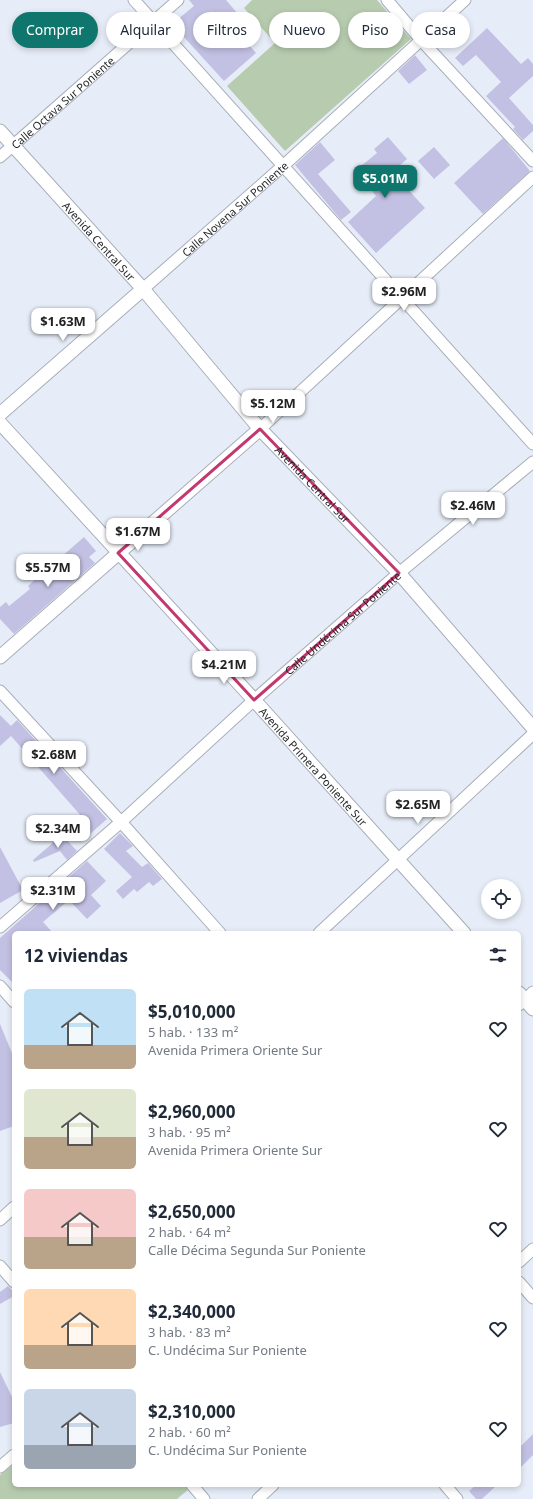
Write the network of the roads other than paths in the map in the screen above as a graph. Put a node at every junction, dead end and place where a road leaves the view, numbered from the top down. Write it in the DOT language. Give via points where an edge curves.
graph roads {
  1 [pos="134,0"];
  2 [pos="178,0"];
  3 [pos="387,0"];
  4 [pos="465,0"];
  5 [pos="145,12"];
  6 [pos="165,12"];
  7 [pos="452,12"];
  8 [pos="411,27"];
  9 [pos="124,48"];
  10 [pos="178,48"];
  11 [pos="413,48"];
  12 [pos="429,48"];
  13 [pos="0,131"];
  14 [pos="13,146"];
  15 [pos="0,157"];
  16 [pos="533,161"];
  17 [pos="284,165"];
  18 [pos="533,177"];
  19 [pos="143,289"];
  20 [pos="402,298"];
  21 [pos="0,414"];
  22 [pos="0,423"];
  23 [pos="260,429"];
  24 [pos="533,444"];
  25 [pos="533,462"];
  26 [pos="118,553"];
  27 [pos="399,573"];
  28 [pos="0,657"];
  29 [pos="0,691"];
  30 [pos="254,700"];
  31 [pos="533,728"];
  32 [pos="533,734"];
  33 [pos="121,822"];
  34 [pos="397,861"];
  35 [pos="0,927"];
  36 [pos="218,931"];
  37 [pos="321,931"];
  38 [pos="462,931"];
  39 [pos="0,986"];
  40 [pos="12,1000"];
  41 [pos="12,1209"];
  42 [pos="0,1220"];
  43 [pos="533,1249"];
  44 [pos="521,1260"];
  45 [pos="0,1266"];
  46 [pos="12,1280"];
  47 [pos="521,1284"];
  48 [pos="533,1298"];
  49 [pos="12,1458"];
  50 [pos="0,1467"];
  51 [pos="194,1487"];
  52 [pos="271,1487"];
  53 [pos="447,1487"];
  54 [pos="204,1499"];
  55 [pos="258,1499"];
  56 [pos="457,1499"];
  1 -- 5 [label="street"];
  2 -- 6 [label="street, Calle Octava Sur Poniente"];
  3 -- 8 [label="street"];
  4 -- 7 [label="street, Calle Novena Sur Poniente"];
  9 -- 14 [label="street, Calle Octava Sur Poniente"];
  10 -- 17 [label="street"];
  11 -- 17 [label="street, Calle Novena Sur Poniente"];
  12 -- 16 [label="street"];
  13 -- 14 [label="street, Avenida Central Sur"];
  14 -- 15 [label="street, Calle Octava Sur Poniente"];
  14 -- 19 [label="street, Avenida Central Sur"];
  17 -- 19 [label="street, Calle Novena Sur Poniente"];
  17 -- 20 [label="street"];
  18 -- 20 [label="street"];
  19 -- 21 [label="street, Calle Novena Sur Poniente"];
  19 -- 23 [label="street, Avenida Central Sur"];
  20 -- 23 [label="street"];
  20 -- 24 [label="street"];
  22 -- 26 [label="street, Avenida Primera Poniente Sur"];
  23 -- 26 [label="street"];
  23 -- 27 [label="street, Avenida Central Sur"];
  25 -- 27 [label="street, Calle Undécima Sur Poniente"];
  26 -- 28 [label="street"];
  26 -- 30 [label="street, Avenida Primera Poniente Sur"];
  27 -- 30 [label="street, Calle Undécima Sur Poniente"];
  27 -- 31 [label="street, Avenida Central Sur"];
  29 -- 33 [label="street"];
  30 -- 33 [label="street, Calle Undécima Sur Poniente"];
  30 -- 34 [label="street, Avenida Primera Poniente Sur"];
  32 -- 34 [label="street"];
  33 -- 35 [label="street, Calle Undécima Sur Poniente"];
  33 -- 36 [label="street"];
  34 -- 37 [label="street"];
  34 -- 38 [label="street, Avenida Primera Poniente Sur"];
  39 -- 40 [label="street"];
  41 -- 42 [label="street"];
  43 -- 44 [label="street"];
  45 -- 46 [label="street"];
  47 -- 48 [label="street"];
  49 -- 50 [label="street"];
  51 -- 54 [label="street"];
  52 -- 55 [label="street"];
  53 -- 56 [label="street"];
}
